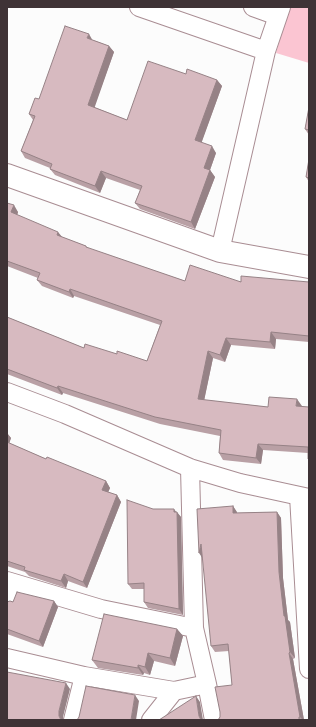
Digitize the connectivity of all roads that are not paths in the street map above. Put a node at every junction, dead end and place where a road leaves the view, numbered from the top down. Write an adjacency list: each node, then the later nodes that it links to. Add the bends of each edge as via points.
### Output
1 (139, 7): 4 (street)
2 (253, 7): 3 (street)
3 (279, 11): 4 (street)
4 (266, 51): 6 (street)
5 (7, 174): 6 (street)
6 (220, 251): 7 (street)
7 (309, 267)
8 (7, 392): 9 (street)
9 (190, 468): 10 (street, via 240,483); 12 (street)
10 (304, 497): 14 (street)
11 (8, 588): 12 (street)
12 (194, 628): 16 (street)
13 (7, 658): 15 (street)
14 (309, 669)
15 (84, 676): 17 (street); 18 (street)
16 (207, 684): 17 (street); 20 (street)
17 (174, 692): 19 (street)
18 (73, 720)
19 (151, 720)
20 (214, 720)

